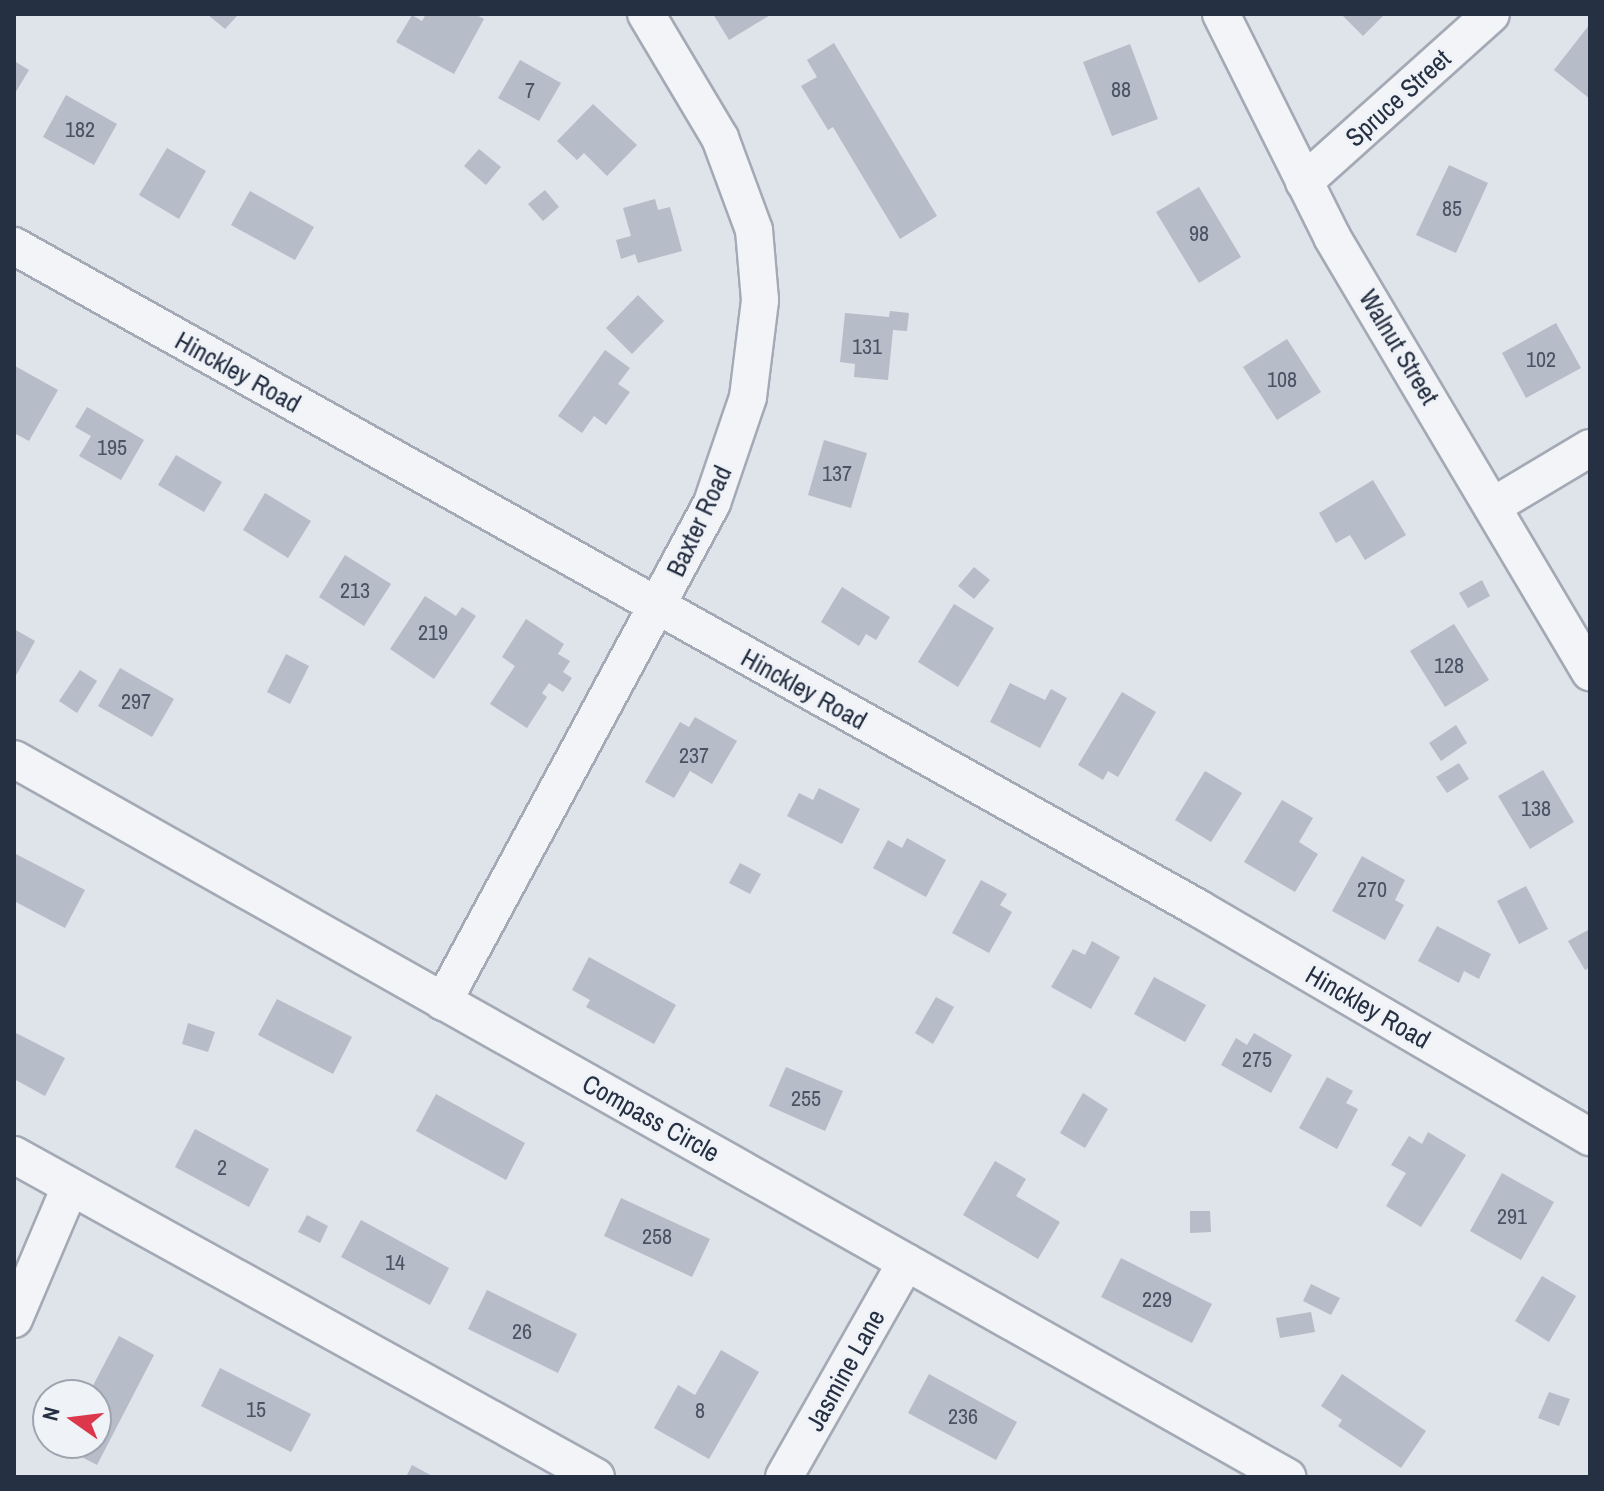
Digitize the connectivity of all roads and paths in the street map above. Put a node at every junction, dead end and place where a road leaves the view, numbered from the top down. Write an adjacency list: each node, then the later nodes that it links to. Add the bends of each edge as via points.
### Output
1 (646, 14): 8 (street, Baxter Road, via 720,138 744,193 754,230 760,300 748,397 722,477)
2 (1221, 14): 4 (street, Walnut Street)
3 (1491, 14): 4 (street, Spruce Street)
4 (1304, 182): 7 (street, Walnut Street)
5 (14, 246): 8 (street, Hinckley Road)
6 (1590, 448): 7 (street)
7 (1493, 506): 9 (street, Walnut Street)
8 (657, 608): 11 (street, Baxter Road); 12 (street, Hinckley Road, via 1198,908)
9 (1590, 672)
10 (14, 759): 11 (street, Compass Circle)
11 (443, 1002): 15 (street, Compass Circle)
12 (1590, 1137)
13 (14, 1155): 14 (street)
14 (70, 1187): 16 (street); 17 (street)
15 (906, 1262): 18 (street, Jasmine Lane); 19 (street, Compass Circle)
16 (14, 1319)
17 (596, 1477)
18 (784, 1477)
19 (1287, 1477)

